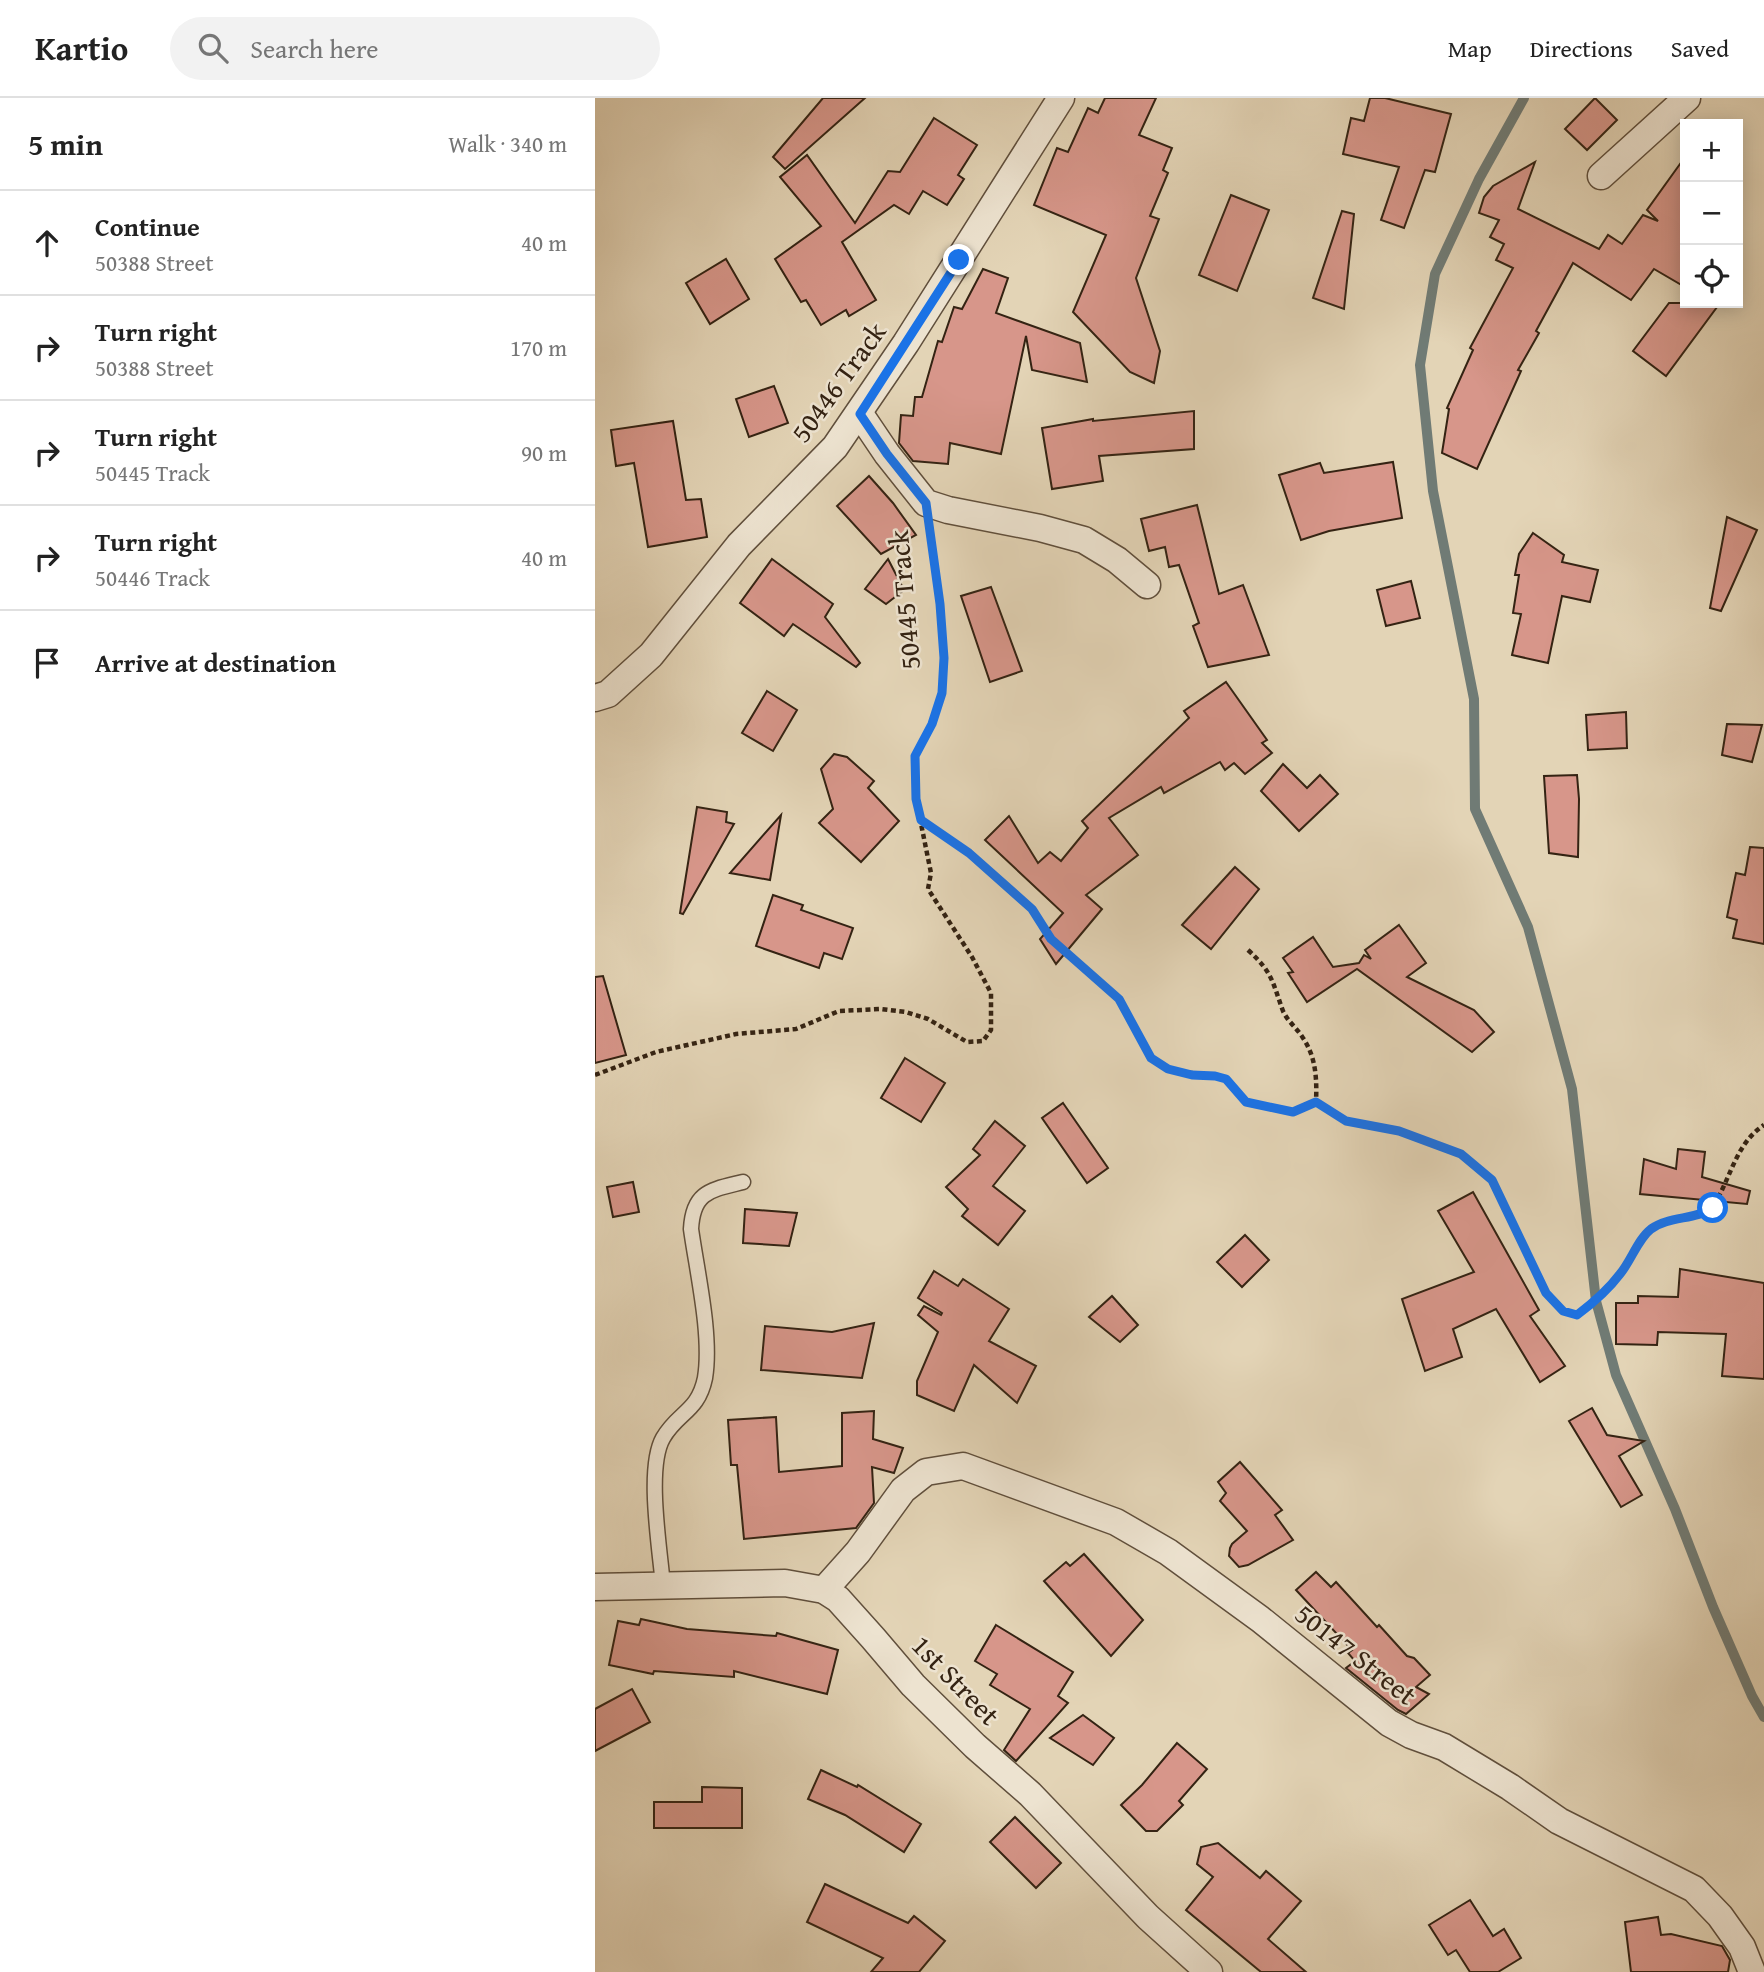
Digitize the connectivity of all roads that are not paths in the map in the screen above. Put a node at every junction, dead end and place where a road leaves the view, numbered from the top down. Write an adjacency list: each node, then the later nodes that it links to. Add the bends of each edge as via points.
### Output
1 (1061, 98): 4 (street, 50446 Track)
2 (1687, 98): 3 (street)
3 (1601, 176)
4 (860, 414): 5 (street, 50445 Track, via 926,503 1084,540); 6 (street, 50446 Track, via 835,447 739,545 651,655 608,694)
5 (1147, 585)
6 (595, 698)
7 (743, 1182): 8 (lane, via 711,1190 698,1199 692,1216 706,1338 705,1375 700,1396 659,1446 655,1494)
8 (663, 1586): 9 (street); 10 (street, via 785,1583)
9 (595, 1587)
10 (824, 1590): 11 (street, 1st Street, via 847,1609 913,1685); 12 (street, 50147 Street, via 903,1490 926,1472 963,1466 1115,1522 1260,1619 1389,1723 1444,1747 1559,1821 1694,1889 1742,1947)
11 (1209, 1972)
12 (1752, 1972)

